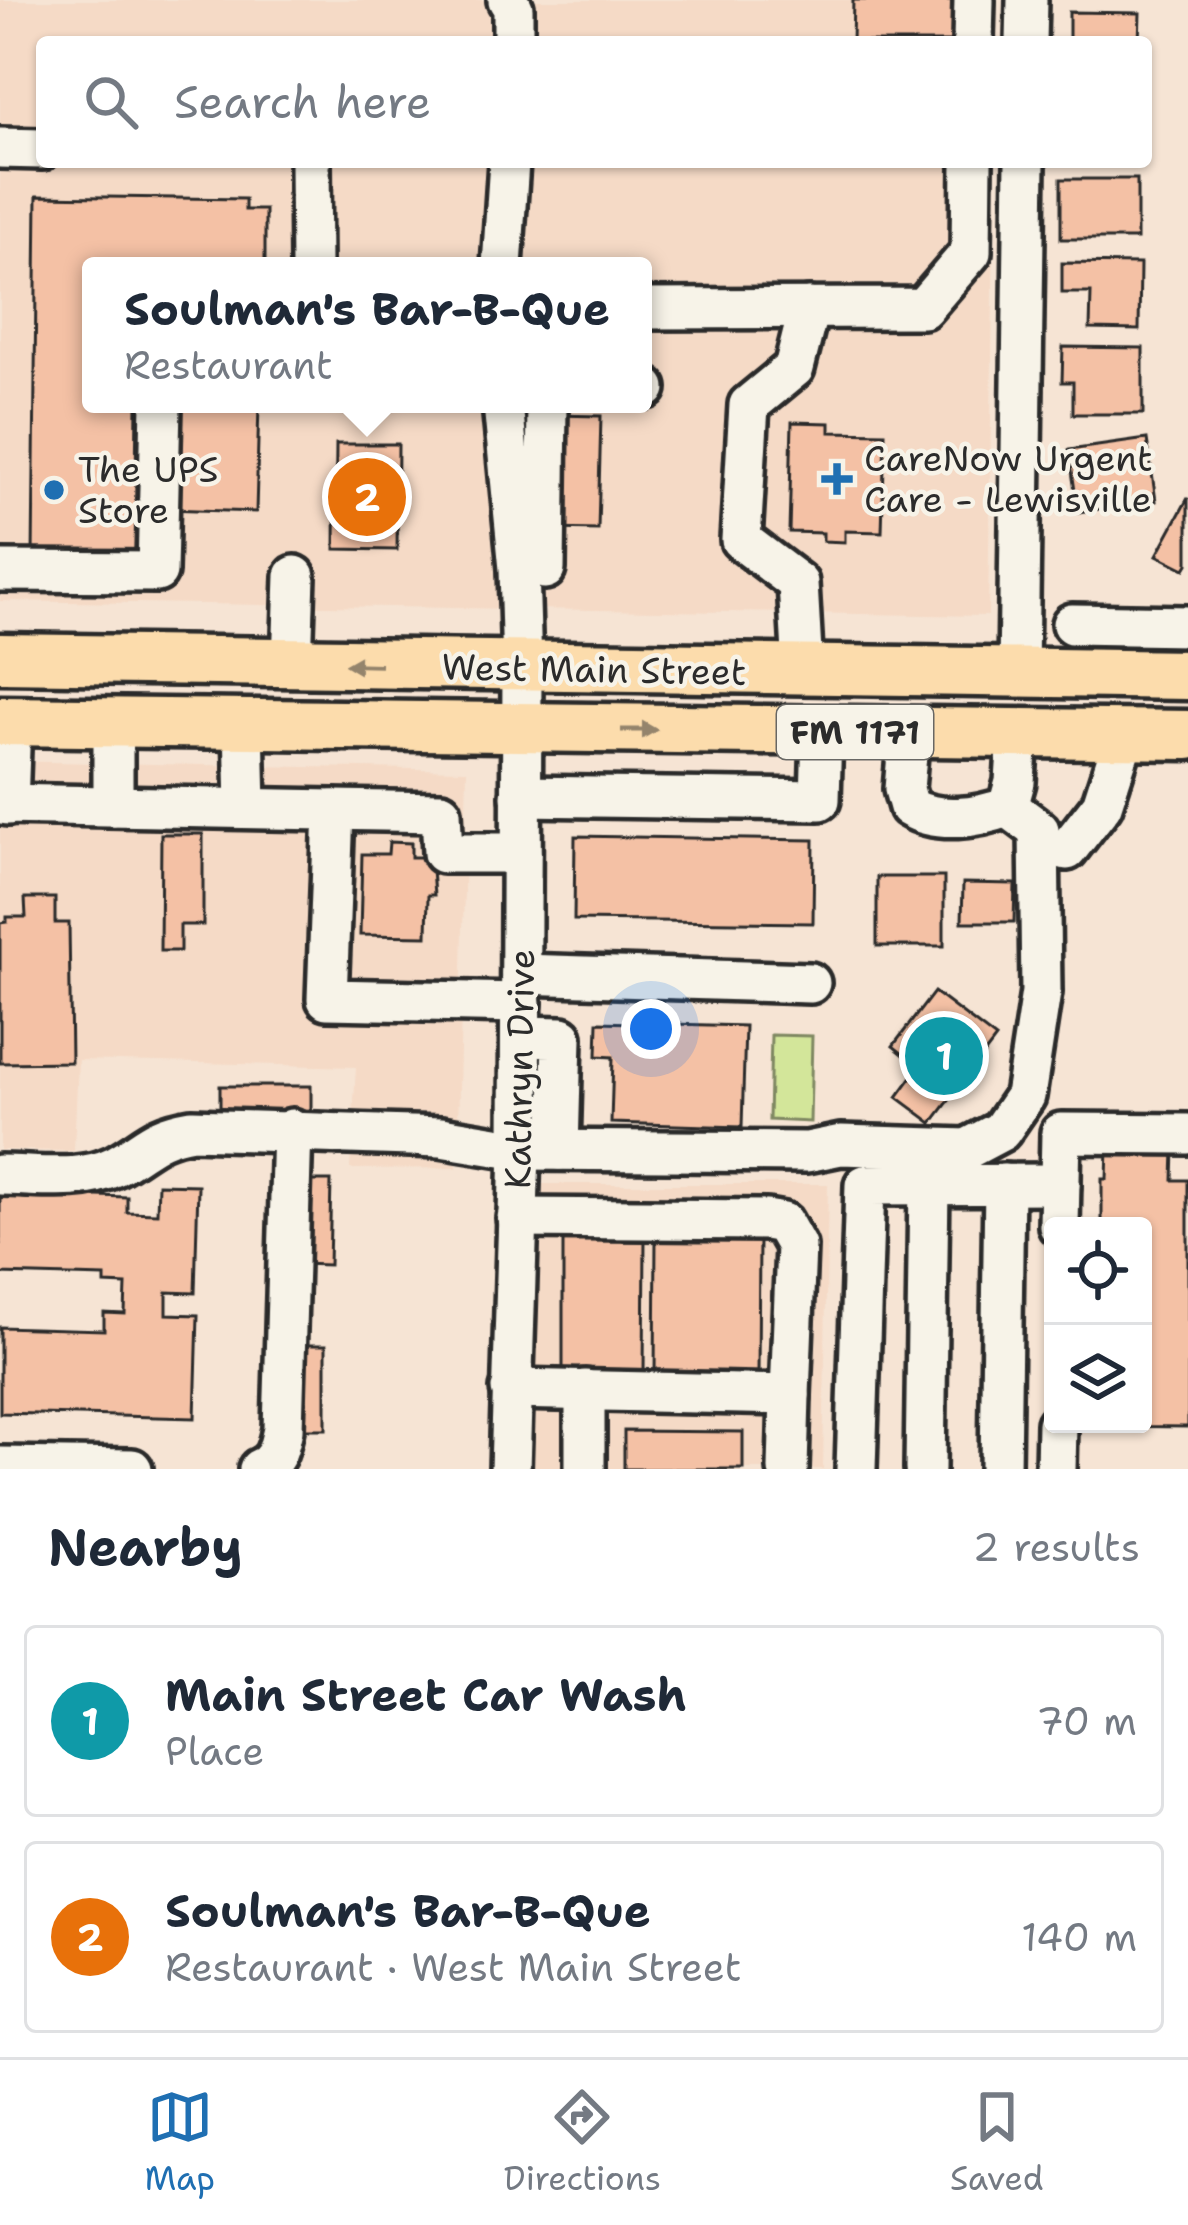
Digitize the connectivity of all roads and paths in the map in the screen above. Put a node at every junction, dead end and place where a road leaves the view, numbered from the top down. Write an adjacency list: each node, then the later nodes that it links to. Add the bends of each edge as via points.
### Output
1 (508, 0): 4 (street)
2 (974, 0): 5 (street)
3 (1027, 0): 6 (street)
4 (513, 36)
5 (973, 36)
6 (1026, 36)
7 (0, 148): 8 (street)
8 (36, 148)
9 (310, 168): 13 (street)
10 (509, 168): 14 (street)
11 (972, 168): 15 (street, via 971,252 922,308)
12 (1024, 168): 29 (street)
13 (311, 257)
14 (503, 257)
15 (809, 308): 16 (street); 28 (street, via 794,368 749,405 741,540 798,583)
16 (652, 309)
17 (161, 413): 21 (street, via 157,572)
18 (504, 413): 27 (street, Kathryn Drive)
19 (547, 413): 20 (street)
20 (545, 569)
21 (0, 571)
22 (295, 576): 26 (street)
23 (1072, 624): 24 (street)
24 (1188, 626)
25 (0, 658): 26 (main road, West Main Street / FM 1171)
26 (292, 664): 27 (main road, West Main Street / FM 1171, one-way to 26)
27 (522, 668): 28 (main road, West Main Street / FM 1171); 35 (street, Kathryn Drive)
28 (803, 671): 29 (main road, West Main Street / FM 1171)
29 (1018, 674): 30 (main road, West Main Street / FM 1171)
30 (1127, 674): 31 (main road, West Main Street / FM 1171); 39 (main road)
31 (1188, 675)
32 (6, 721): 33 (main road, West Main Street / FM 1171); 42 (street)
33 (113, 723): 34 (main road, West Main Street / FM 1171); 43 (street)
34 (244, 724): 35 (main road, West Main Street / FM 1171); 45 (street)
35 (522, 729): 36 (main road, West Main Street / FM 1171, one-way to 36); 41 (street, Kathryn Drive)
36 (822, 732): 37 (main road, West Main Street / FM 1171); 41 (street, via 820,800)
37 (910, 732): 38 (main road, West Main Street / FM 1171); 44 (street, via 909,807 922,815 981,817)
38 (1018, 733): 39 (main road, West Main Street / FM 1171); 44 (street)
39 (1125, 734): 40 (main road, West Main Street / FM 1171); 47 (street, via 1102,805)
40 (1188, 735)
41 (521, 796): 48 (street, Kathryn Drive)
42 (4, 805): 43 (street)
43 (113, 806): 45 (street)
44 (1008, 807): 53 (street, via 1039,830 1041,992 1025,1096 1001,1131 967,1149)
45 (246, 808): 46 (street)
46 (334, 810): 48 (street, via 441,812 443,853); 50 (street, via 327,999)
47 (1066, 850)
48 (521, 853): 50 (street, Kathryn Drive)
49 (810, 983): 50 (street)
50 (520, 1005): 53 (street, Kathryn Drive)
51 (292, 1129): 53 (street); 54 (street, via 160,1134 84,1176); 66 (street, via 283,1429 278,1450)
52 (1188, 1134): 56 (street, via 1060,1133)
53 (540, 1150): 59 (street, Kathryn Drive)
54 (0, 1175)
55 (1004, 1184): 56 (street); 57 (street); 72 (street)
56 (1060, 1184): 58 (street)
57 (929, 1185): 70 (street, via 865,1185); 71 (street)
58 (1059, 1217)
59 (517, 1218): 60 (street, Kathryn Drive); 62 (street, via 783,1223 796,1246)
60 (512, 1389): 61 (street); 67 (street, Kathryn Drive)
61 (585, 1390): 62 (street); 68 (street)
62 (790, 1395): 69 (street)
63 (1057, 1433): 73 (street)
64 (0, 1467): 65 (street)
65 (131, 1469)
66 (259, 1469)
67 (510, 1469)
68 (585, 1469)
69 (788, 1469)
70 (856, 1469)
71 (925, 1469)
72 (1000, 1469)
73 (1056, 1469)

